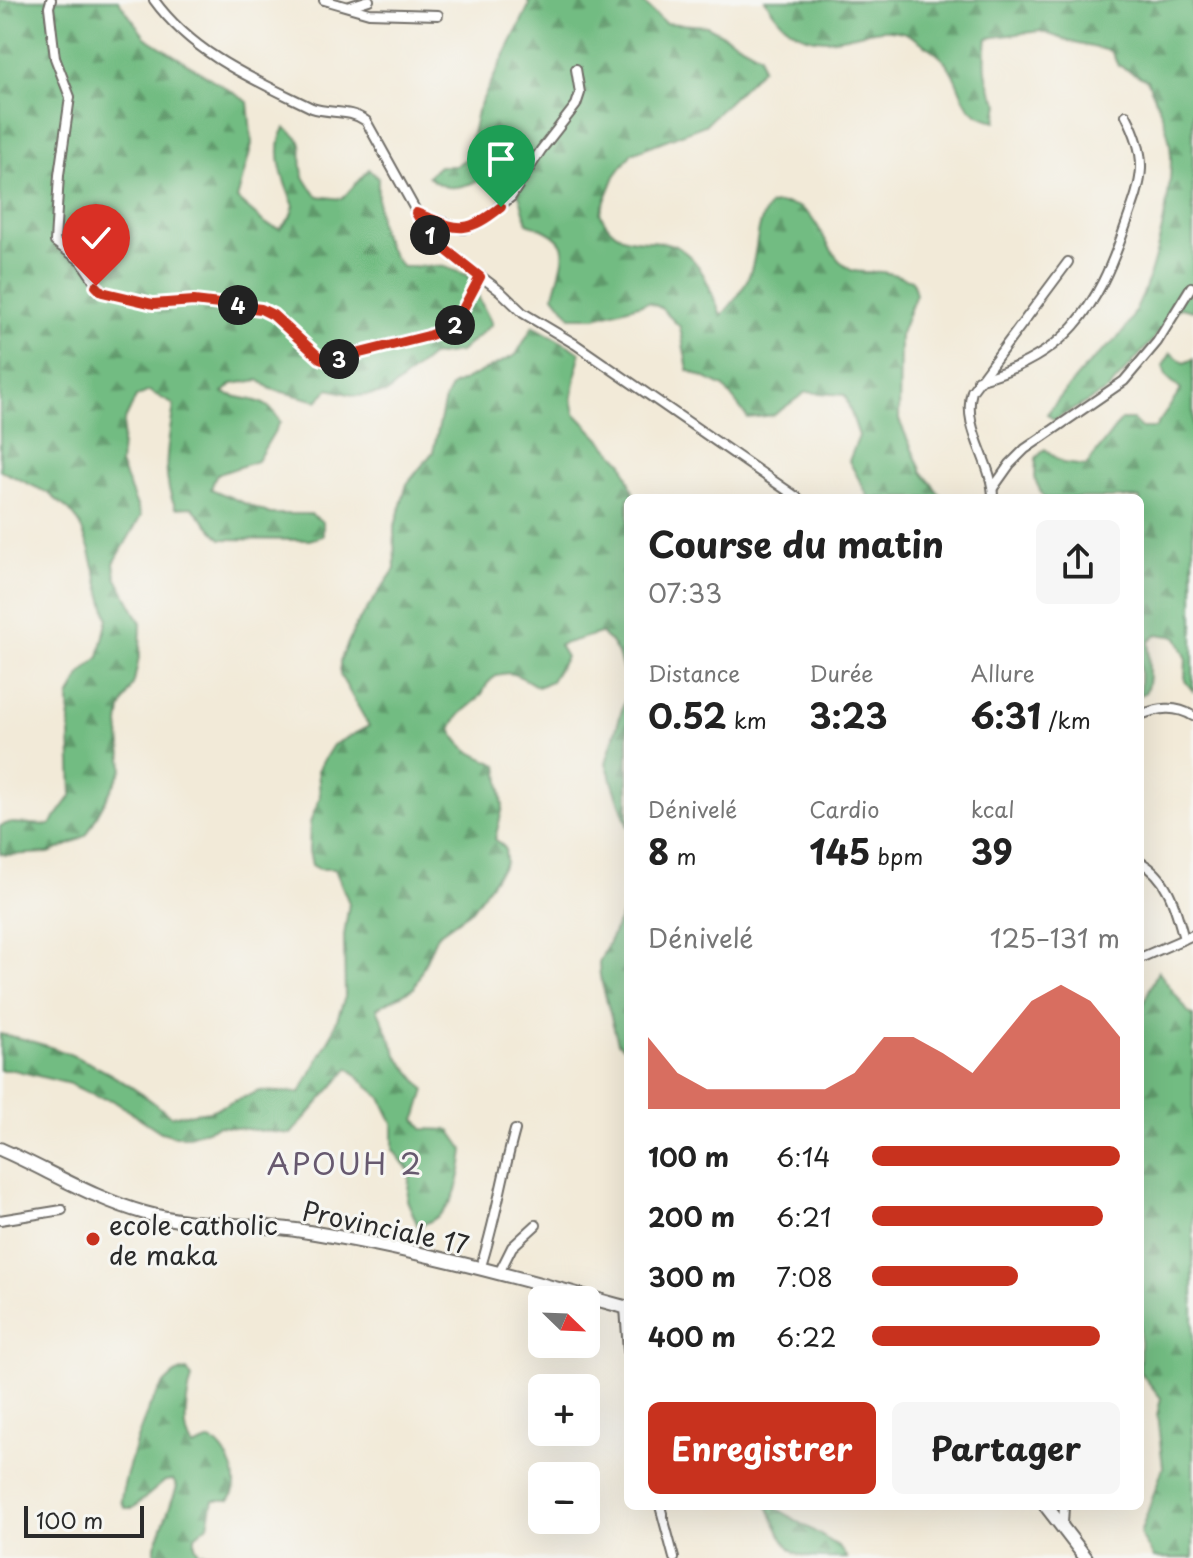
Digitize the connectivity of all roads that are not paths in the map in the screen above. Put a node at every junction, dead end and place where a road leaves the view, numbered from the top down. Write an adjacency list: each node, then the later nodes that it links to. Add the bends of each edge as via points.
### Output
1 (51, 0): 11 (street, via 55,58 70,97 55,242 81,261 102,292 153,304 194,301 261,309 328,361 449,329)
2 (154, 0): 9 (street, via 179,31 218,61 312,108 366,121)
3 (324, 0): 5 (street)
4 (369, 0): 5 (street)
5 (349, 6): 6 (street, via 369,13)
6 (438, 15)
7 (576, 69): 9 (street, via 576,105 501,207 463,229)
8 (1126, 115): 13 (street, via 1141,149 1140,179 1094,302 1036,357)
9 (416, 213): 11 (street, via 431,238)
10 (1068, 262): 13 (street)
11 (480, 277): 15 (street, via 523,313)
12 (1191, 287): 14 (street, via 1157,342 1124,381 1025,449)
13 (978, 380): 14 (street, via 969,410)
14 (993, 493)
15 (792, 494)
16 (1144, 714): 17 (street, via 1172,708)
17 (1193, 716)
18 (1144, 865): 19 (street, via 1166,887)
19 (1188, 937): 20 (street)
20 (1144, 956)
21 (515, 1130): 26 (street)
22 (0, 1149): 26 (main road, Provinciale 17, via 123,1206 165,1219 296,1230)
23 (62, 1210): 24 (street)
24 (0, 1220)
25 (536, 1225): 27 (street, via 512,1247)
26 (480, 1269): 27 (main road, Provinciale 17)
27 (499, 1273): 28 (main road, Provinciale 17)
28 (624, 1307)
29 (661, 1510): 33 (street)
30 (1050, 1510): 32 (main road)
31 (1064, 1510): 32 (street)
32 (1063, 1524): 34 (main road)
33 (674, 1558)
34 (1086, 1558)

